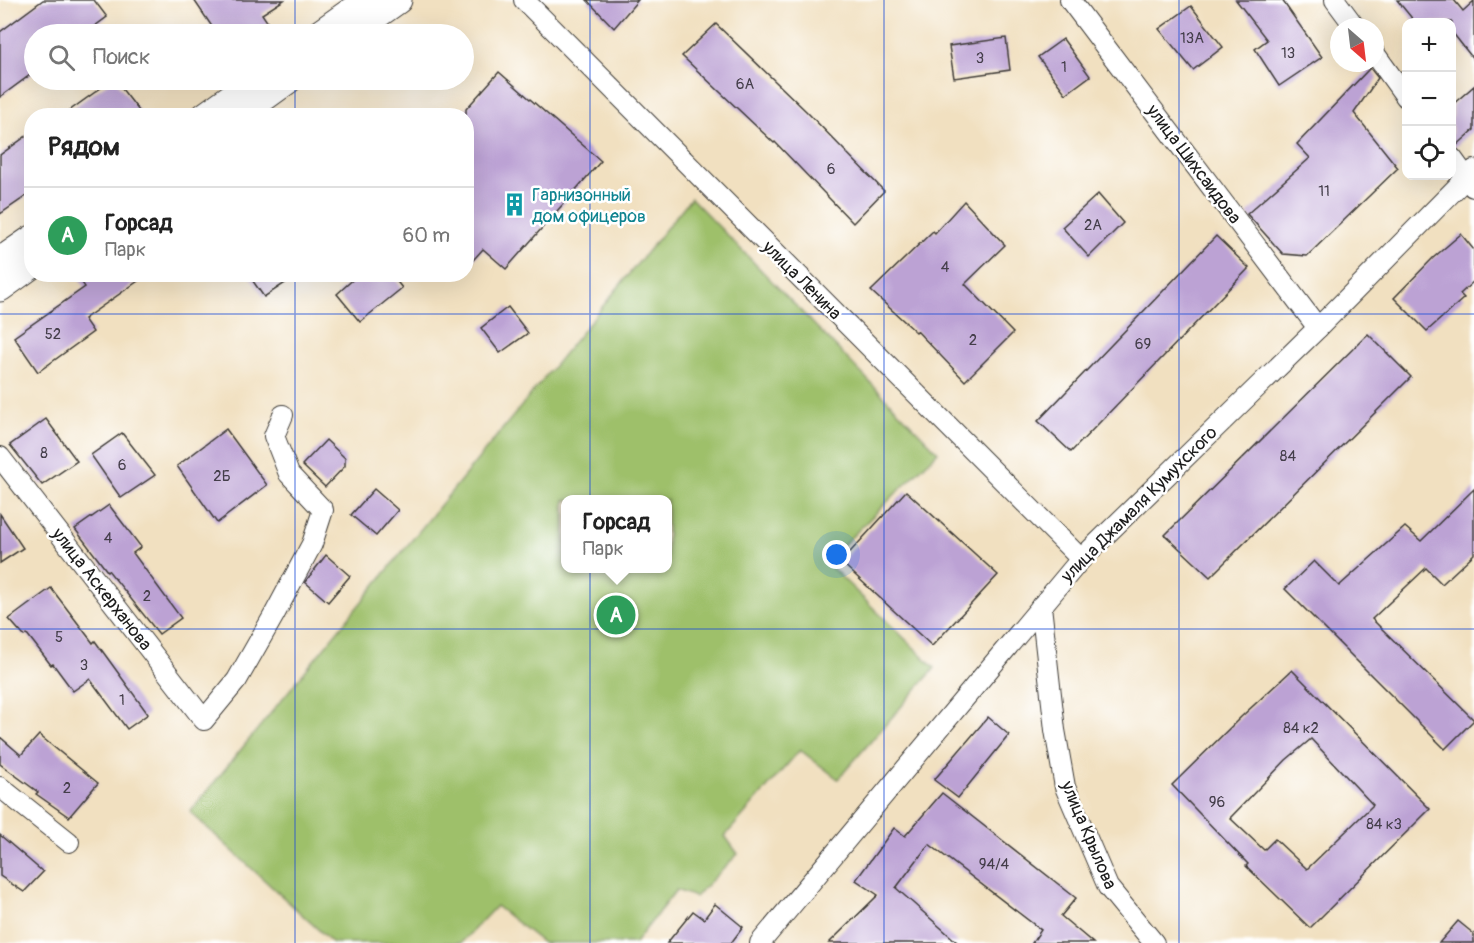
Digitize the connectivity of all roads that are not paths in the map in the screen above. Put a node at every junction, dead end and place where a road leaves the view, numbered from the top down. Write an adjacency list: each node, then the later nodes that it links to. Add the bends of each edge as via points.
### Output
1 (367, 0): 7 (main road)
2 (398, 0): 8 (main road)
3 (524, 0): 24 (street, улица Ленина)
4 (1070, 0): 21 (street, улица Шихсаидова)
5 (1335, 0): 6 (street)
6 (1348, 18)
7 (333, 24)
8 (364, 24)
9 (1384, 66): 12 (street)
10 (241, 90): 13 (main road)
11 (274, 90): 14 (main road)
12 (1402, 90)
13 (216, 108)
14 (249, 108)
15 (1456, 162): 16 (street)
16 (1471, 179): 21 (street, улица Джамаля Кумухского)
17 (24, 244): 18 (main road)
18 (0, 261)
19 (24, 271): 20 (main road)
20 (0, 288)
21 (1318, 328): 24 (street, улица Джамаля Кумухского)
22 (283, 415): 23 (street, улица Аскерханова, via 274,436 290,474 323,510 312,544 274,615 237,680 204,720)
23 (0, 457)
24 (1081, 558): 25 (street, улица Джамаля Кумухского)
25 (1041, 606): 28 (street, улица Джамаля Кумухского); 29 (street, улица Крылова, via 1065,787 1108,887)
26 (0, 787): 27 (street)
27 (69, 842)
28 (760, 943)
29 (1154, 943)

